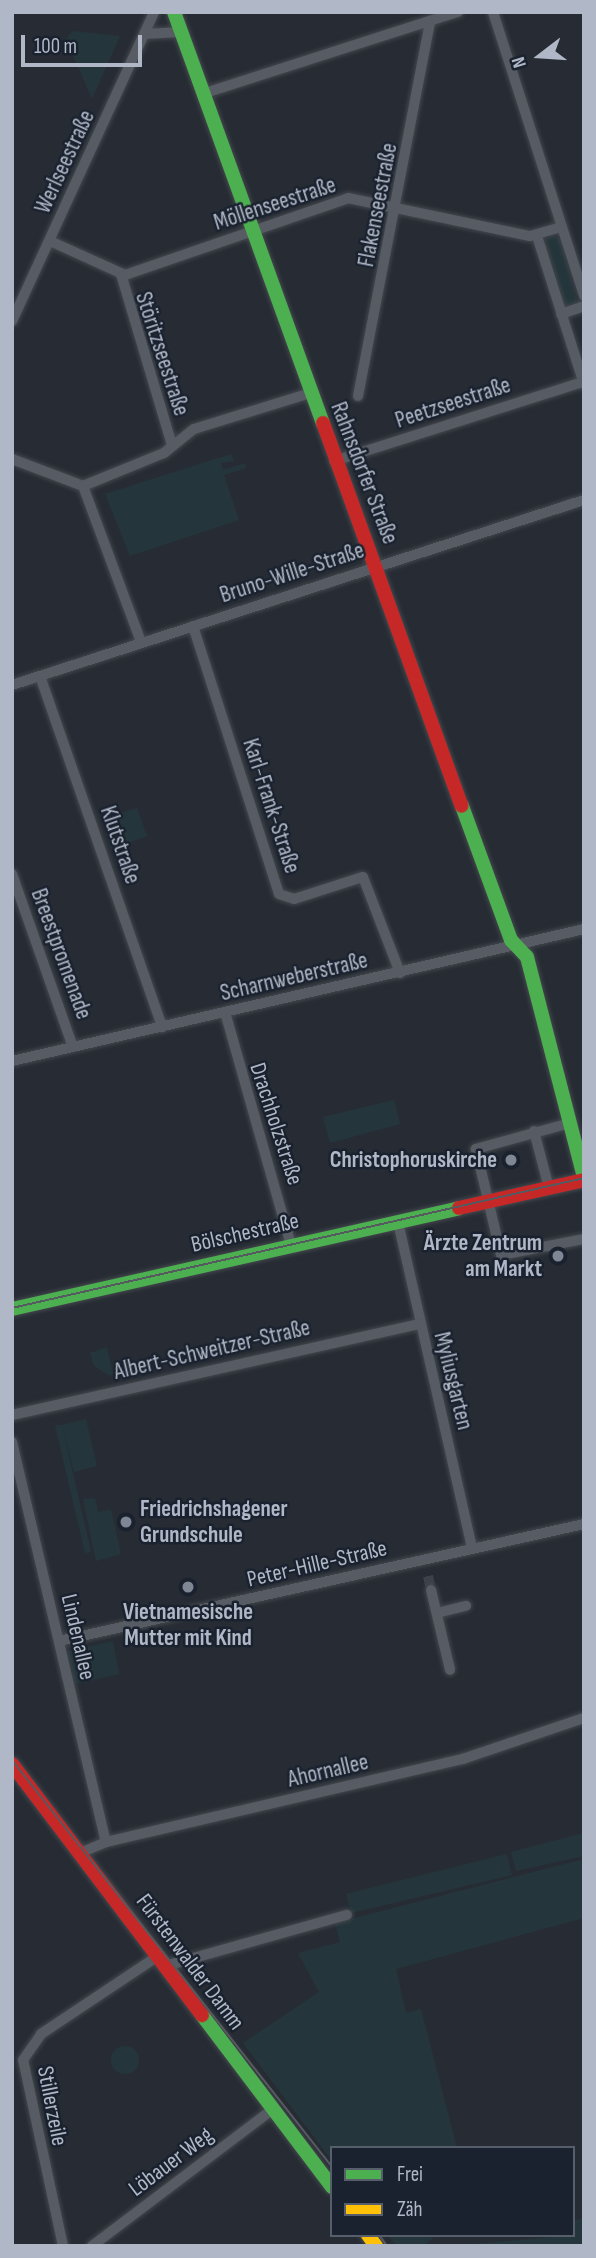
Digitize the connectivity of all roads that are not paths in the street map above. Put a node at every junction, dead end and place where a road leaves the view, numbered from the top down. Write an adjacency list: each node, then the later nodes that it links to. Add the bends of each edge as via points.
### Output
1 (154, 12): 7 (street, Werlseestraße)
2 (174, 12): 6 (street, Rahnsdorfer Straße)
3 (458, 12): 5 (street)
4 (493, 12): 10 (street)
5 (430, 21): 8 (street); 9 (street, Flakenseestraße)
6 (181, 32): 7 (street); 8 (street, Rahnsdorfer Straße)
7 (144, 34): 13 (street, Werlseestraße)
8 (202, 94): 11 (street, Rahnsdorfer Straße)
9 (396, 208): 11 (street, Möllenseestraße, via 348,198); 12 (street, Möllenseestraße); 22 (street, Flakenseestraße)
10 (562, 228): 12 (street, Möllenseestraße); 15 (street)
11 (252, 230): 14 (street, Möllenseestraße); 21 (street, Rahnsdorfer Straße)
12 (537, 236): 18 (street)
13 (50, 240): 14 (street); 16 (street, Werlseestraße)
14 (121, 274): 23 (street, Störitzseestraße)
15 (584, 296)
16 (16, 304): 19 (street, Werlseestraße)
17 (584, 306): 18 (street)
18 (561, 314): 20 (street)
19 (12, 321)
20 (583, 383): 25 (street, Peetzseestraße)
21 (310, 393): 23 (street, via 194,429); 25 (street, Rahnsdorfer Straße)
22 (358, 396)
23 (172, 445): 26 (street)
24 (12, 459): 26 (street)
25 (334, 461): 28 (street, Rahnsdorfer Straße)
26 (83, 486): 30 (street)
27 (584, 500): 28 (street, Bruno-Wille-Straße)
28 (376, 566): 29 (street, Bruno-Wille-Straße); 35 (street, Rahnsdorfer Straße, via 511,940)
29 (193, 626): 30 (street, Bruno-Wille-Straße); 36 (street, Karl-Frank-Straße, via 279,894 294,899 363,877)
30 (141, 642): 31 (street, Bruno-Wille-Straße)
31 (40, 676): 32 (street, Bruno-Wille-Straße); 38 (street, Klutstraße)
32 (12, 685)
33 (12, 874): 39 (street, Breestpromenade)
34 (584, 929): 35 (street, Scharnweberstraße)
35 (519, 946): 36 (street, Scharnweberstraße); 41 (street, Rahnsdorfer Straße, via 527,957)
36 (400, 973): 37 (street, Scharnweberstraße)
37 (225, 1012): 38 (street, Scharnweberstraße); 48 (street, Drachholzstraße)
38 (162, 1027): 39 (street, Scharnweberstraße)
39 (74, 1047): 40 (street, Scharnweberstraße)
40 (12, 1061)
41 (570, 1123): 42 (street); 43 (street, Rahnsdorfer Straße)
42 (534, 1131): 44 (street); 45 (street, via 481,1143 476,1149)
43 (584, 1179): 44 (street, Bölschestraße)
44 (549, 1188): 45 (street, Bölschestraße)
45 (488, 1202): 46 (street, Bölschestraße); 47 (street, via 504,1257)
46 (398, 1222): 48 (street, Bölschestraße); 50 (street, Myliusgarten)
47 (584, 1239)
48 (291, 1247): 49 (street, Bölschestraße)
49 (12, 1309)
50 (420, 1324): 51 (street, Albert-Schweitzer-Straße); 54 (street, Myliusgarten)
51 (12, 1415)
52 (12, 1442): 58 (street, Lindenallee)
53 (584, 1524): 54 (street, Peter-Hille-Straße)
54 (472, 1549): 58 (street, Peter-Hille-Straße)
55 (431, 1590): 57 (street)
56 (466, 1606): 57 (street)
57 (437, 1613): 59 (street)
58 (59, 1642): 62 (street, Lindenallee)
59 (450, 1670)
60 (584, 1718): 62 (street, Ahornallee, via 463,1759)
61 (12, 1764): 63 (street, Fürstenwalder Damm)
62 (106, 1842): 63 (street, Ahornallee)
63 (80, 1853): 65 (street, Fürstenwalder Damm)
64 (347, 1915): 65 (street, Stillerzeile)
65 (161, 1961): 66 (street, Fürstenwalder Damm); 68 (street, Stillerzeile, via 41,2034 23,2060)
66 (273, 2109): 67 (street, Fürstenwalder Damm); 69 (street, Löbauer Weg)
67 (330, 2184)
68 (63, 2246)
69 (92, 2246)

